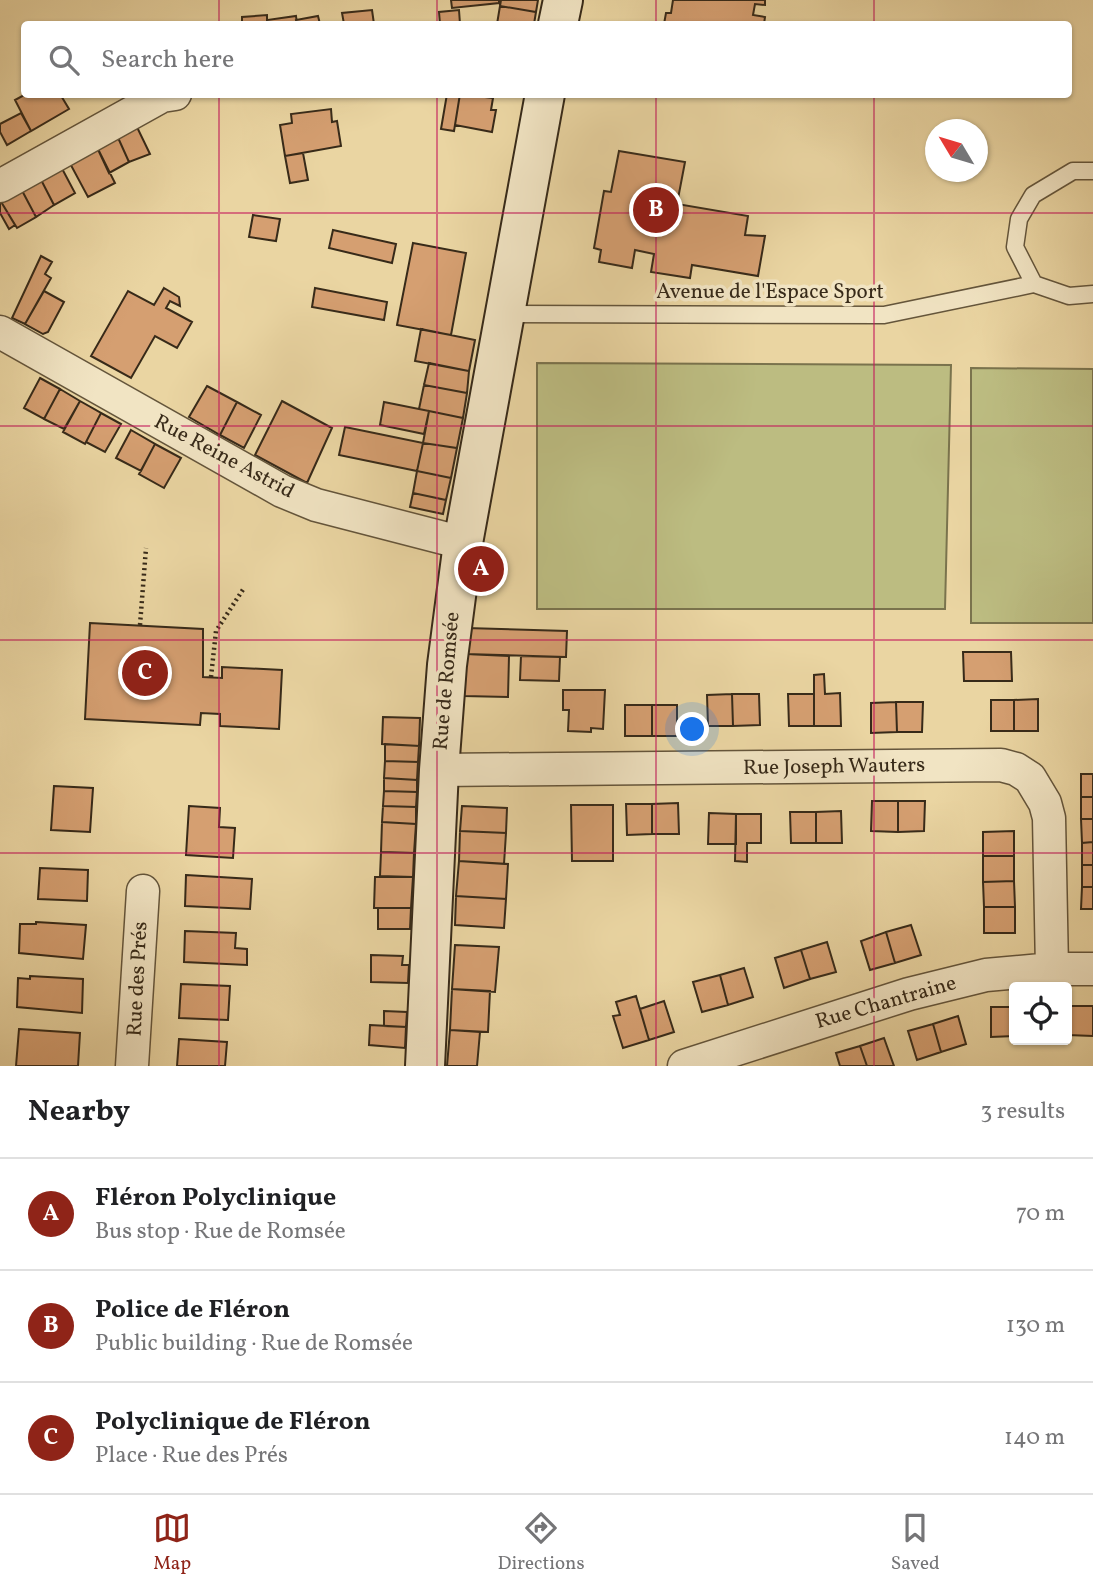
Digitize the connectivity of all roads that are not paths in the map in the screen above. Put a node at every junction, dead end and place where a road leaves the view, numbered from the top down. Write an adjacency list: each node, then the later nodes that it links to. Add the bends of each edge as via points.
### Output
1 (563, 0): 2 (main road)
2 (559, 21)
3 (158, 98): 6 (street)
4 (544, 98): 9 (main road, Rue de Romsée)
5 (1093, 171): 7 (lane, via 1073,171 1033,195 1019,219 1016,247)
6 (0, 186)
7 (1034, 284): 8 (lane, via 1069,296); 9 (lane, Avenue de l'Espace Sport, via 884,315)
8 (1093, 294)
9 (505, 314): 11 (main road, Rue de Romsée)
10 (0, 332): 11 (street, Rue Reine Astrid, via 282,491 316,505)
11 (463, 543): 12 (main road, Rue de Romsée)
12 (439, 770): 14 (street, Rue Joseph Wauters, via 1001,765 1016,769 1040,791 1049,818); 17 (main road, Rue de Romsée)
13 (143, 891): 16 (street, Rue des Prés)
14 (1052, 969): 15 (street, Rue Chantraine); 18 (street, Rue Chantraine, via 986,975 909,994)
15 (1093, 969)
16 (132, 1066)
17 (425, 1066)
18 (684, 1066)

